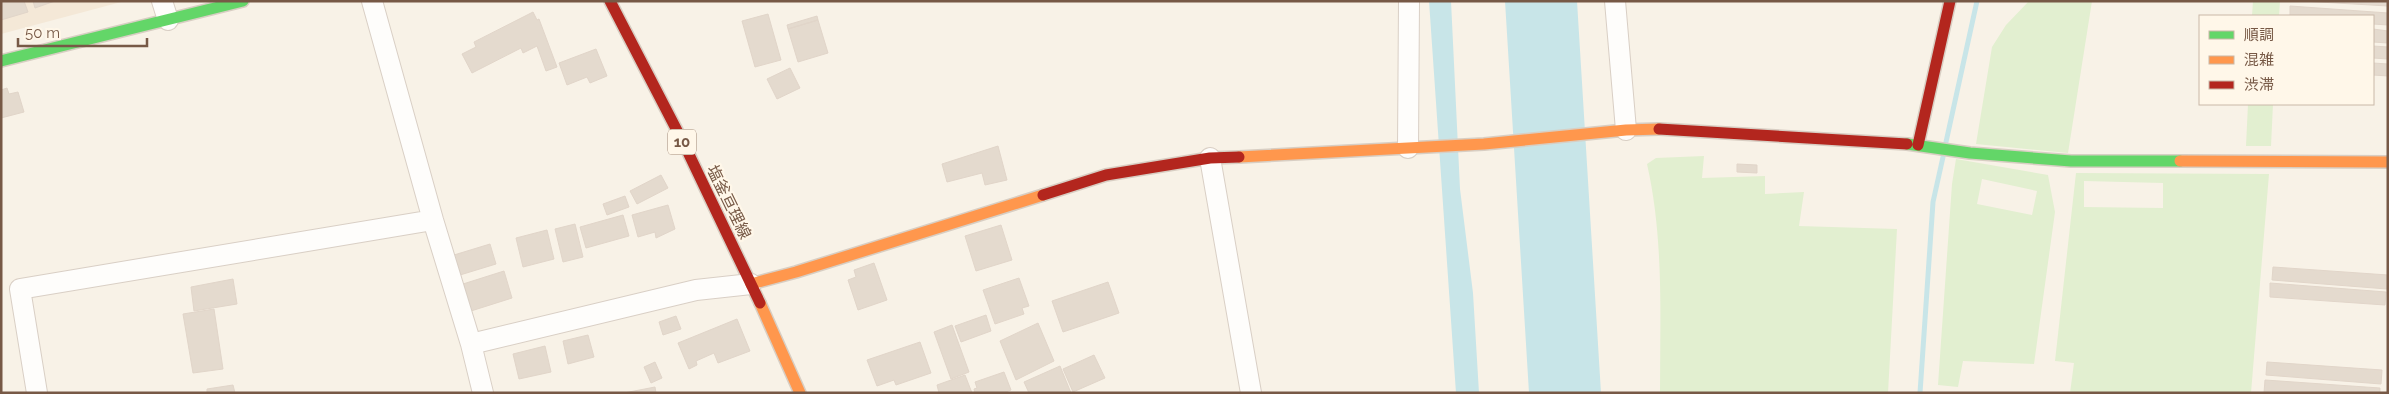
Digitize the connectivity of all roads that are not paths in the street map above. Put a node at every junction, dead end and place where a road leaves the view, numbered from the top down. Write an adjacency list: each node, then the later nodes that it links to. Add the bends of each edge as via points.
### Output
1 (244, 1): 7 (street)
2 (372, 1): 14 (street)
3 (610, 1): 15 (street, 塩釜亘理線 / 10)
4 (1409, 1): 11 (street)
5 (1615, 1): 9 (street)
6 (1950, 1): 10 (street)
7 (165, 11): 8 (street)
8 (1, 61)
9 (1626, 130): 10 (street, via 1671,129); 11 (street)
10 (1923, 146): 13 (street, via 2071,161)
11 (1412, 148): 12 (street)
12 (1210, 158): 15 (street, via 1106,175); 20 (street)
13 (2388, 162)
14 (433, 220): 16 (street); 17 (street, via 20,289)
15 (751, 284): 16 (street, via 696,290); 19 (street, 塩釜亘理線 / 10)
16 (471, 344): 18 (street)
17 (37, 393)
18 (483, 393)
19 (800, 393)
20 (1251, 393)

